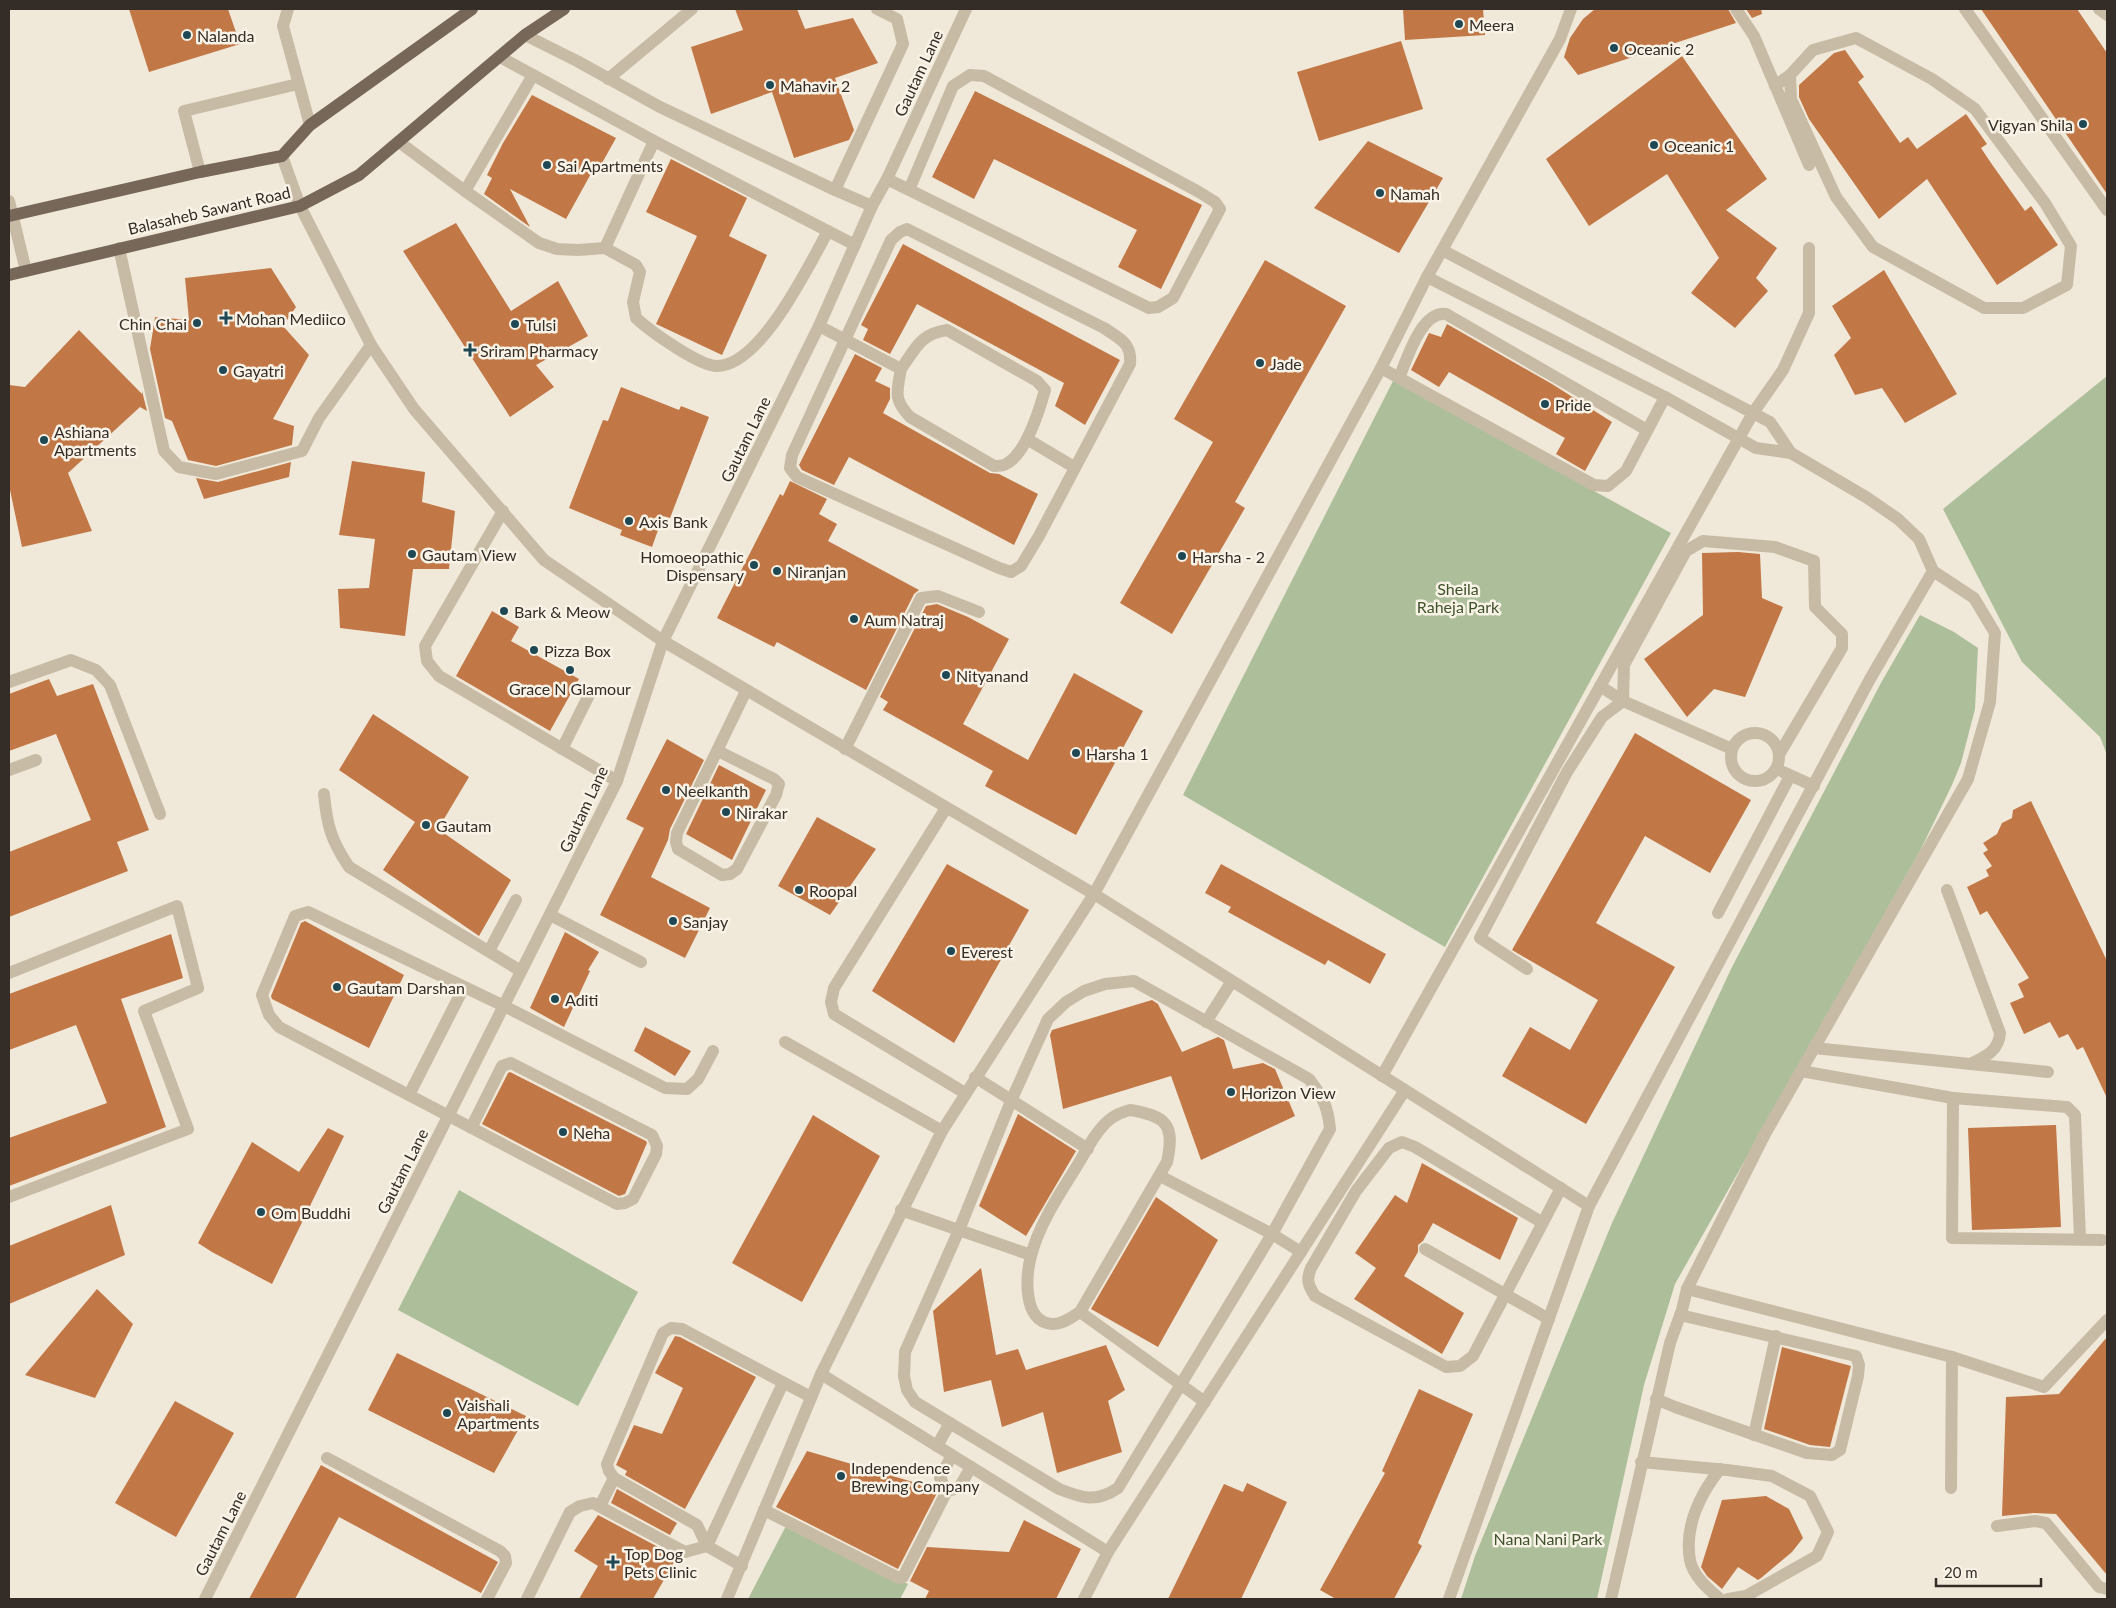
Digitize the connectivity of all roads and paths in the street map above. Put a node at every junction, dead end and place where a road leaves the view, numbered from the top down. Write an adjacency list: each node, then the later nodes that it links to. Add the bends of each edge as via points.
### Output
1 (288, 9): 17 (street, via 283,26)
2 (472, 9): 19 (main road)
3 (564, 9): 12 (main road, Balasaheb Sawant Road)
4 (692, 9): 16 (street)
5 (878, 9): 26 (street, via 897,19 903,44)
6 (1571, 9): 39 (street, via 1560,39)
7 (1736, 9): 18 (street, via 1754,36)
8 (1966, 9): 32 (street)
9 (2099, 9): 11 (street)
10 (963, 14): 25 (street, Gautam Lane)
11 (2107, 15)
12 (525, 35): 13 (main road, Balasaheb Sawant Road); 16 (street)
13 (500, 57): 14 (street); 21 (main road, Balasaheb Sawant Road)
14 (533, 75): 20 (street); 28 (street)
15 (1790, 75): 15 (street, via 1813,50 1856,38 1932,79 1975,109 2045,203 2071,246 2067,285 2024,308 1984,308 1874,247 1836,198 1791,99); 18 (street)
16 (608, 79): 26 (street)
17 (298, 84): 19 (street); 24 (street, via 184,111)
18 (1775, 86): 23 (street)
19 (310, 125): 22 (main road)
20 (654, 141): 34 (street); 37 (street)
21 (399, 142): 28 (street); 30 (main road, Balasaheb Sawant Road, via 359,175)
22 (282, 156): 24 (main road); 30 (street)
23 (1809, 165)
24 (200, 172): 33 (main road)
25 (886, 179): 27 (street); 31 (street, Gautam Lane)
26 (835, 190): 31 (street)
27 (909, 190): 27 (street, via 1149,308 1173,298 1220,209 1199,192 984,76 970,75 954,86)
28 (465, 192): 37 (street, via 540,243 557,249)
29 (9, 201): 33 (street)
30 (300, 206): 36 (main road, Balasaheb Sawant Road); 45 (street)
31 (872, 206): 35 (street, Gautam Lane)
32 (2107, 210)
33 (11, 215): 40 (street)
34 (828, 231): 35 (street); 37 (street, via 776,321 748,351 732,362 717,366 698,361 636,318 633,302 640,272 636,265)
35 (855, 245): 43 (street, Gautam Lane)
36 (119, 248): 40 (main road, Balasaheb Sawant Road); 45 (street, via 164,451 179,467 216,474 302,451 319,418)
37 (605, 248)
38 (1809, 248): 50 (street, via 1809,313 1783,370)
39 (1442, 250): 42 (street); 50 (street)
40 (26, 271): 41 (main road, Balasaheb Sawant Road)
41 (9, 275)
42 (1427, 278): 46 (street); 49 (street)
43 (819, 326): 44 (street); 59 (street, Gautam Lane)
44 (846, 340): 47 (street); 55 (street, via 792,455 790,468 797,477 1011,572 1021,566); 55 (street, via 891,240 907,229 1104,328 1126,344 1130,364)
45 (371, 345): 56 (street, via 414,409)
46 (1381, 368): 48 (street); 82 (street)
47 (901, 369): 53 (street, via 896,395 900,406 910,417 994,466 1005,465); 53 (street, via 923,338 947,330 1037,381 1044,390)
48 (1398, 378): 51 (street, via 1594,485 1608,486 1626,471); 51 (street, via 1424,324 1446,314)
49 (1665, 397): 51 (street); 52 (street)
50 (1753, 414): 52 (street); 54 (street, via 1770,422)
51 (1647, 430)
52 (1740, 438): 54 (street, via 1756,448); 61 (street)
53 (1027, 439): 55 (street)
54 (1792, 453): 57 (street, via 1898,519 1919,540)
55 (1074, 467)
56 (502, 511): 59 (street, via 544,560); 65 (street, via 425,646 427,660 439,676)
57 (1933, 571): 77 (street, via 1870,679); 98 (street, via 1974,598 1995,633 1990,702 1968,780)
58 (979, 612): 66 (street, via 938,596 921,598)
59 (663, 641): 62 (street); 76 (street, Gautam Lane)
60 (9, 682): 80 (street, via 71,660 96,670 110,685)
61 (1600, 686): 64 (street); 71 (street)
62 (746, 691): 66 (street); 68 (street)
63 (589, 695): 65 (street)
64 (1623, 701): 67 (street); 69 (street, via 1624,665 1686,551 1703,541 1775,547 1814,561 1815,607 1842,634 1842,648); 74 (street, via 1602,717)
65 (562, 749): 76 (street)
66 (845, 749): 79 (street)
67 (1732, 749): 69 (street, via 1742,737 1757,733 1772,739); 72 (street, via 1736,772 1749,781 1765,780)
68 (718, 750): 68 (street, via 677,833 676,842 678,849 722,875 737,869 779,784)
69 (1780, 753): 72 (street)
70 (36, 760): 73 (street)
71 (1555, 765): 74 (street); 86 (street)
72 (1776, 769): 75 (street)
73 (9, 770)
74 (1567, 772): 87 (street)
75 (1790, 776): 77 (street); 84 (street)
76 (616, 781): 85 (street, Gautam Lane)
77 (1814, 786): 117 (street)
78 (324, 794): 88 (street, via 327,824 336,848 349,867)
79 (946, 808): 82 (street); 106 (street, via 834,988 831,1002 834,1014)
80 (160, 814)
81 (1947, 890): 100 (street, via 2000,1033 2000,1042 1994,1050)
82 (1094, 894): 93 (street); 104 (street)
83 (516, 900): 88 (street)
84 (1718, 913)
85 (550, 915): 89 (street); 91 (street, Gautam Lane)
86 (1465, 928): 87 (street); 103 (street)
87 (1480, 938): 90 (street)
88 (489, 951): 91 (street)
89 (641, 962)
90 (1527, 969)
91 (522, 971): 95 (street, Gautam Lane)
92 (9, 973): 116 (street, via 178,906 198,988 144,1011 188,1129)
93 (1232, 981): 96 (street); 103 (street)
94 (464, 987): 95 (street); 107 (street); 107 (street, via 308,912 295,916 262,995 269,1015 279,1028)
95 (504, 1006): 99 (street, via 665,1088 687,1089 698,1079); 110 (street, Gautam Lane)
96 (1206, 1022): 109 (street, via 1134,981 1105,984 1084,991 1048,1019); 121 (street, via 1309,1079 1328,1111 1330,1129)
97 (785, 1042): 112 (street)
98 (1814, 1048): 100 (street); 101 (street)
99 (713, 1050)
100 (1970, 1064): 102 (street)
101 (1801, 1071): 108 (street); 127 (street, via 1765,1134)
102 (2048, 1072)
103 (1382, 1076): 105 (street)
104 (975, 1078): 106 (street); 109 (street)
105 (1406, 1090): 115 (street); 125 (street)
106 (965, 1093): 112 (street)
107 (408, 1095): 110 (street)
108 (1953, 1098): 122 (street, via 2067,1107 2075,1116); 122 (street, via 1952,1238)
109 (1011, 1101): 113 (street); 120 (street)
110 (448, 1116): 111 (street); 159 (street, Gautam Lane)
111 (471, 1128): 111 (street, via 616,1204 634,1199 657,1146 652,1135 511,1063 502,1066)
112 (942, 1131): 118 (street)
113 (1088, 1149): 114 (street, via 1109,1120 1120,1113 1130,1110 1156,1116 1169,1128 1171,1144); 126 (street, via 1051,1208)
114 (1160, 1176): 121 (street); 129 (street)
115 (1561, 1188): 117 (street); 119 (street)
116 (9, 1197)
117 (1589, 1206): 131 (street)
118 (901, 1210): 120 (street); 135 (street)
119 (1544, 1223): 128 (street); 128 (street, via 1402,1142 1389,1148 1356,1191 1307,1277 1315,1296 1446,1367 1460,1366 1473,1356)
120 (959, 1230): 126 (street); 141 (street, via 905,1352 904,1376 910,1396)
121 (1272, 1234): 125 (street); 137 (street)
122 (2080, 1239): 123 (street)
123 (2102, 1240)
124 (1425, 1249): 128 (street)
125 (1301, 1252): 140 (street)
126 (1031, 1255): 129 (street, via 1027,1273 1028,1302 1039,1319 1052,1324 1066,1321)
127 (1687, 1289): 130 (street); 134 (street)
128 (1506, 1294): 131 (street)
129 (1080, 1312): 137 (street)
130 (1680, 1315): 133 (street); 139 (street)
131 (1549, 1319): 164 (street)
132 (2107, 1320): 134 (street, via 2044,1387)
133 (1776, 1336): 142 (street); 142 (street, via 1856,1356 1858,1376 1840,1450 1832,1454 1807,1453)
134 (1952, 1357): 150 (street)
135 (821, 1374): 138 (street); 143 (street)
136 (783, 1382): 138 (street); 149 (street, via 682,1329 671,1328 663,1333 607,1464); 155 (street)
137 (1182, 1386): 140 (street); 141 (street, via 1118,1488 1096,1499 1078,1497 1058,1489)
138 (811, 1397): 153 (street)
139 (1656, 1399): 142 (street); 146 (street)
140 (1205, 1402): 156 (street)
141 (950, 1423): 143 (street)
142 (1754, 1435)
143 (937, 1446): 144 (street)
144 (952, 1455): 147 (street); 151 (street, via 940,1478)
145 (327, 1458): 160 (street, via 500,1551 506,1563)
146 (1641, 1462): 148 (street); 165 (street)
147 (971, 1467): 151 (street, via 959,1488); 156 (street)
148 (1720, 1470): 166 (street, via 1699,1502 1689,1533 1690,1561 1704,1585); 167 (street, via 1772,1476 1810,1496 1828,1532 1817,1556 1746,1596)
149 (614, 1478): 152 (street); 155 (street, via 697,1525)
150 (1950, 1488)
151 (947, 1491): 153 (street, via 906,1574 899,1578)
152 (600, 1506): 155 (street, via 685,1552); 161 (street, via 593,1503 570,1512)
153 (764, 1510): 157 (street)
154 (1997, 1526): 158 (street, via 2035,1521 2046,1523 2100,1587)
155 (707, 1546): 157 (street)
156 (1108, 1552): 163 (street)
157 (742, 1566): 162 (street)
158 (2107, 1589)
159 (206, 1599)
160 (487, 1599)
161 (528, 1599)
162 (727, 1599)
163 (1084, 1599)
164 (1448, 1599)
165 (1611, 1599)
166 (1720, 1599)
167 (1728, 1599)

